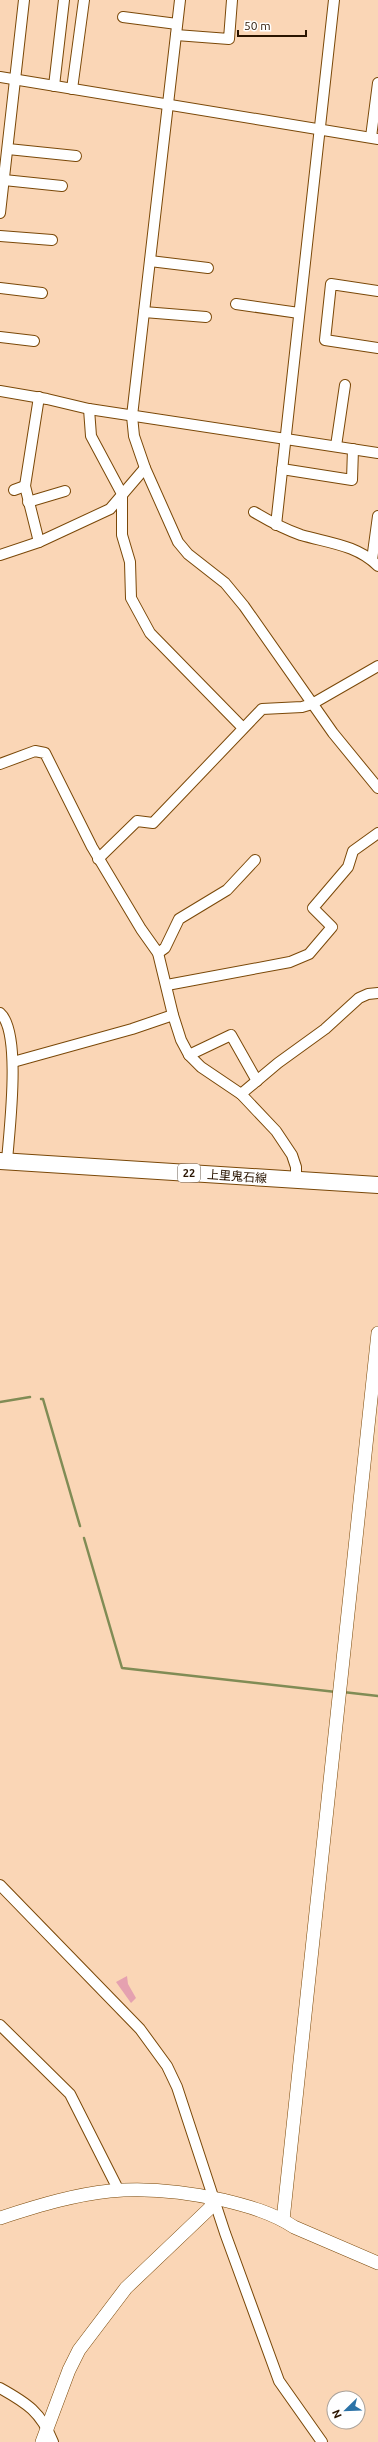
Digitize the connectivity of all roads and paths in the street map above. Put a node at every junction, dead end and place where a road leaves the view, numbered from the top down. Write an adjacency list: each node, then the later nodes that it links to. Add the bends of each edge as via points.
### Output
1 (24, 0): 10 (street)
2 (64, 0): 12 (street)
3 (84, 0): 13 (street)
4 (180, 0): 8 (street)
5 (232, 0): 8 (street, via 229,39)
6 (334, 0): 15 (street)
7 (123, 17): 8 (street)
8 (176, 30): 14 (street)
9 (0, 77): 10 (street)
10 (16, 80): 12 (street); 17 (street)
11 (378, 83): 16 (street)
12 (54, 86): 13 (street)
13 (72, 89): 14 (street)
14 (168, 104): 15 (street); 24 (street)
15 (319, 129): 16 (street); 31 (street)
16 (374, 138)
17 (8, 149): 18 (street); 19 (street)
18 (76, 156)
19 (4, 180): 20 (street); 21 (street)
20 (62, 186)
21 (0, 213)
22 (0, 236): 23 (street)
23 (52, 240)
24 (150, 261): 25 (street); 30 (street)
25 (208, 268)
26 (0, 288): 28 (street)
27 (378, 291): 35 (street, via 331,284 325,340)
28 (42, 293)
29 (236, 304): 31 (street)
30 (144, 312): 32 (street); 40 (street)
31 (299, 312): 41 (street)
32 (206, 317)
33 (0, 337): 34 (street)
34 (34, 341)
35 (378, 348)
36 (346, 385): 42 (street)
37 (0, 391): 38 (street)
38 (39, 397): 39 (street); 47 (street)
39 (89, 409): 40 (street); 50 (street, via 91,436)
40 (132, 416): 41 (street); 45 (street, via 134,436)
41 (284, 440): 42 (street); 46 (street)
42 (336, 446): 43 (street)
43 (353, 449): 44 (street); 46 (street, via 352,480)
44 (378, 452)
45 (144, 468): 50 (street); 59 (street, via 178,542 188,554 225,583)
46 (282, 468): 54 (street)
47 (25, 486): 48 (street); 51 (street)
48 (14, 490)
49 (65, 491): 51 (street)
50 (122, 494): 55 (street, via 110,509); 60 (street, via 122,536 130,562 130,598 150,634)
51 (28, 502): 55 (street)
52 (254, 512): 54 (street)
53 (378, 516): 57 (street)
54 (276, 525): 57 (street, via 301,535 354,549)
55 (39, 542): 56 (street)
56 (0, 555)
57 (375, 563)
58 (378, 666): 59 (street)
59 (312, 704): 60 (street, via 262,709); 62 (street)
60 (243, 728): 64 (street, via 153,823 137,821)
61 (0, 764): 64 (street, via 35,751 45,753)
62 (378, 788)
63 (378, 833): 67 (street, via 353,851 348,867 313,908 332,927 309,954 290,962)
64 (98, 858): 66 (street)
65 (255, 860): 66 (street, via 227,890 179,920 165,948)
66 (158, 953): 67 (street)
67 (167, 985): 70 (street)
68 (378, 993): 73 (street, via 359,998 326,1030)
69 (0, 1013): 72 (street, via 7,1024)
70 (173, 1015): 71 (street, via 180,1040); 72 (street)
71 (189, 1055): 73 (street, via 231,1035); 74 (street)
72 (13, 1062): 75 (street)
73 (257, 1081): 74 (street)
74 (241, 1094): 76 (street, via 286,1143 296,1167)
75 (3, 1161): 76 (main road, 上里鬼石線 / 22)
76 (296, 1180): 77 (main road, 上里鬼石線 / 22)
77 (378, 1185)
78 (378, 1332): 84 (street)
79 (0, 1885): 82 (street, via 125,2012 167,2066 177,2087)
80 (0, 2025): 81 (street, via 70,2094)
81 (118, 2189): 82 (street, via 167,2190); 83 (street, via 79,2194)
82 (213, 2198): 84 (street, via 259,2210); 87 (street, via 210,2208 126,2288 79,2350); 90 (street, via 279,2381)
83 (0, 2218)
84 (283, 2220): 85 (street)
85 (378, 2263)
86 (0, 2388): 87 (street, via 32,2408)
87 (47, 2428): 88 (street); 89 (street)
88 (42, 2442)
89 (52, 2442)
90 (322, 2442)

